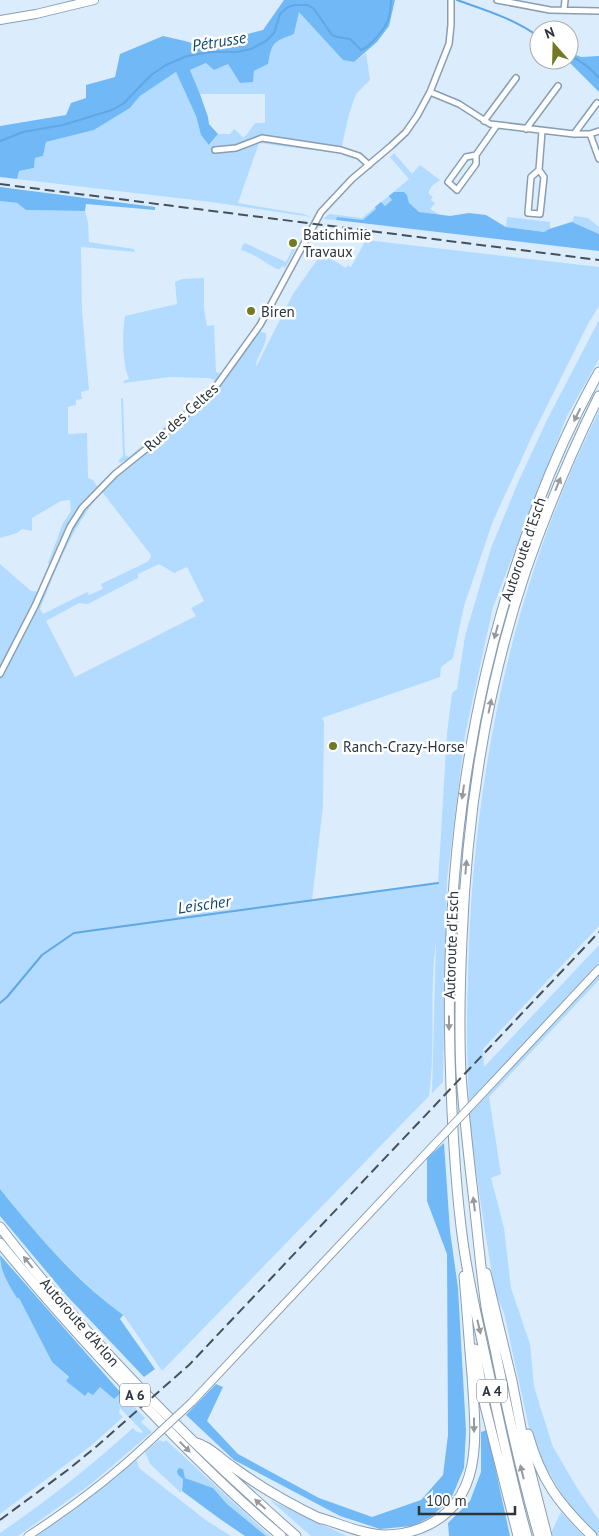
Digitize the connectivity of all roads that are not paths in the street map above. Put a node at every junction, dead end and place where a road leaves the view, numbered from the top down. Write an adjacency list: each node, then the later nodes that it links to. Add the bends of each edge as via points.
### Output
1 (94, 0): 7 (main road)
2 (497, 0): 5 (street)
3 (565, 0): 5 (street)
4 (451, 2): 10 (street, Rue des Celtes, via 449,44)
5 (564, 10): 6 (street)
6 (599, 10)
7 (0, 20)
8 (516, 78): 12 (street)
9 (558, 86): 14 (street)
10 (430, 92): 12 (street, via 459,104); 22 (street, Rue des Celtes, via 406,132)
11 (597, 103): 17 (street)
12 (484, 121): 13 (street)
13 (498, 125): 14 (street); 20 (street)
14 (526, 129): 15 (street)
15 (542, 131): 17 (street); 23 (street)
16 (599, 131): 18 (street)
17 (574, 134): 18 (street)
18 (590, 134): 21 (street)
19 (215, 150): 22 (street, via 236,148 262,138 341,150)
20 (476, 154): 20 (street, via 476,164 457,190 448,182 466,157)
21 (599, 159)
22 (370, 164): 26 (street, Rue des Celtes, via 320,212 260,325 214,389 115,474 82,508)
23 (538, 170): 23 (street, via 531,177 528,213 540,214 544,177)
24 (599, 372): 30 (highway, Autoroute d'Esch / A 4, one-way to 30, via 550,472 515,567 487,666 463,793 451,903 448,974 453,1149)
25 (599, 396): 31 (highway, Autoroute d'Esch / A 4, one-way to 25, via 465,1123 460,1008 463,904 474,799 497,674 525,572 563,472)
26 (0, 674)
27 (599, 969): 36 (main road, bridge, via 192,1402 112,1476)
28 (0, 1227): 34 (highway, Autoroute d'Arlon / A 6, one-way to 28, via 94,1339)
29 (0, 1242): 37 (highway, Autoroute d'Arlon / A 6, one-way to 37, via 127,1387 188,1450)
30 (463, 1245): 32 (highway, A 6); 41 (highway, Autoroute d'Esch / A 4, one-way to 41, via 496,1409)
31 (480, 1252): 33 (highway, A 4); 42 (highway, Autoroute d'Esch / A 4, one-way to 31, via 514,1439 487,1309)
32 (468, 1324): 35 (highway, A 6, one-way to 35, via 474,1460 464,1491 452,1507 436,1521 399,1534 383,1535); 40 (highway, A 6)
33 (512, 1381): 43 (highway, A 4); 44 (highway, A 4, via 535,1458 549,1486 572,1517)
34 (192, 1441): 35 (highway, A 6, via 204,1444 233,1468); 38 (highway, Autoroute d'Arlon / A 6, one-way to 34)
35 (317, 1517): 39 (highway, A 6)
36 (28, 1536)
37 (281, 1536)
38 (296, 1536)
39 (363, 1536)
40 (518, 1536)
41 (527, 1536)
42 (539, 1536)
43 (547, 1536)
44 (592, 1536)

